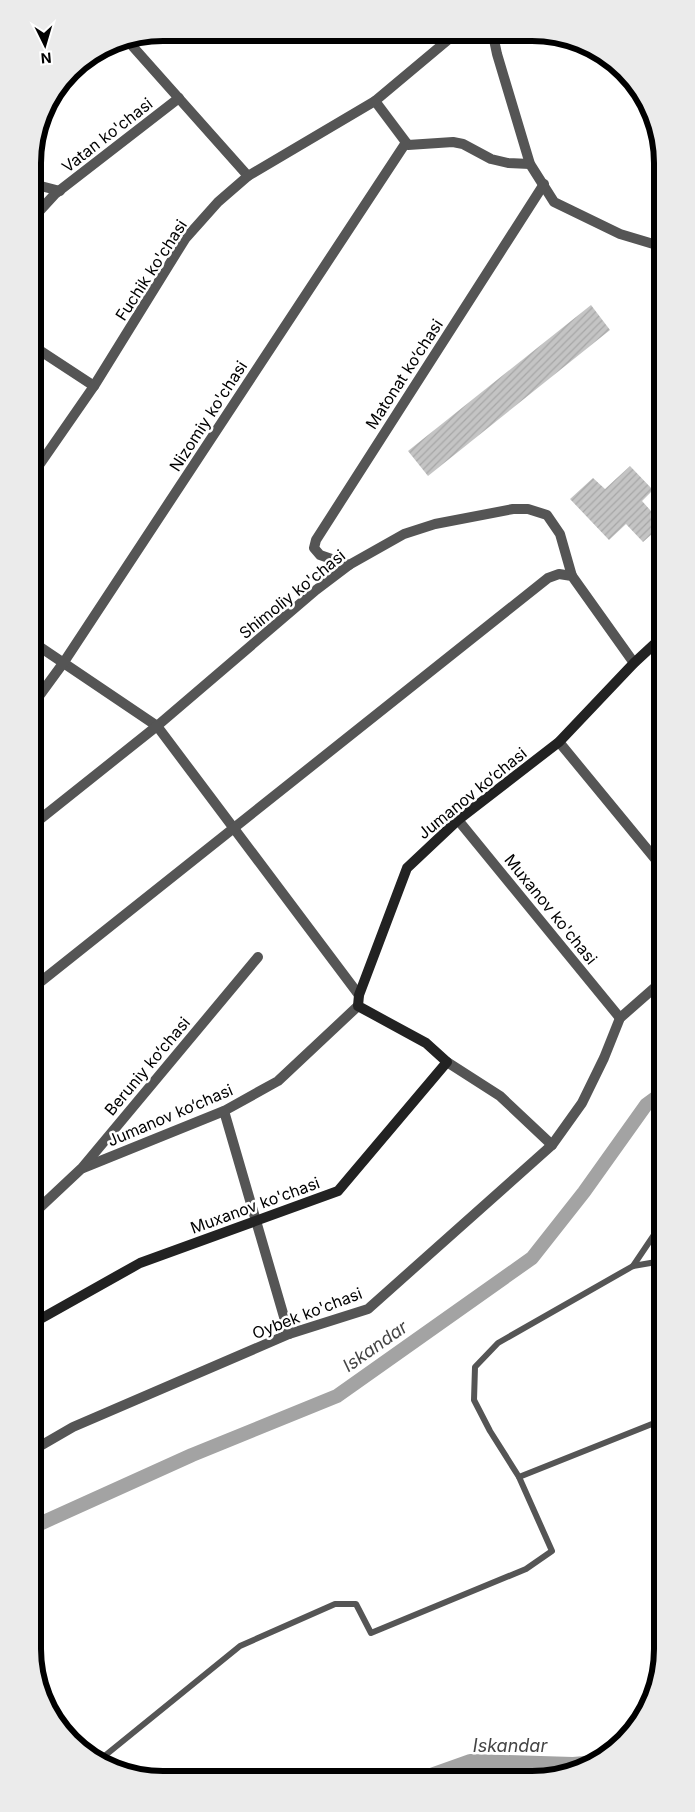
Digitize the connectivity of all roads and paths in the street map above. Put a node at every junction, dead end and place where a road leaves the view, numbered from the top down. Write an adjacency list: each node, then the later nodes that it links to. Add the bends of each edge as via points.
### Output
1 (447, 41): 5 (street, Fuchik ko'chasi)
2 (494, 41): 7 (street)
3 (132, 45): 4 (street, Vatan ko'chasi)
4 (179, 98): 8 (street, Vatan ko'chasi); 11 (street, Vatan ko'chasi)
5 (375, 101): 6 (street); 8 (street, Fuchik ko'chasi)
6 (405, 144): 7 (street, via 453,142 492,159); 21 (street, Nizomiy ko'chasi)
7 (530, 164): 9 (street)
8 (248, 176): 15 (street, Fuchik ko'chasi, via 218,202 185,239)
9 (544, 184): 13 (street, via 554,202 620,234); 17 (street, Matonat ko‘chasi, via 316,540 314,548 320,555)
10 (42, 186): 11 (street)
11 (60, 190): 12 (street, Vatan ko'chasi)
12 (42, 209)
13 (654, 244)
14 (42, 352): 15 (street)
15 (94, 386): 16 (street, Fuchik ko'chasi)
16 (42, 461)
17 (349, 565): 18 (street, Shimoliy ko'chasi, via 404,534 427,526 528,509 547,515 560,534); 24 (street, Shimoliy ko'chasi)
18 (572, 576): 22 (street, Shimoliy ko'chasi); 28 (street, via 559,574 548,578)
19 (652, 647): 22 (street, Jumanov ko‘chasi)
20 (42, 648): 21 (street)
21 (64, 662): 23 (street, Nizomiy ko'chasi); 24 (street)
22 (634, 663): 25 (street, Jumanov ko‘chasi)
23 (42, 693)
24 (157, 726): 26 (street, Shimoliy ko'chasi); 28 (street)
25 (559, 742): 27 (street, Jumanov ko‘chasi); 29 (street)
26 (42, 818)
27 (458, 820): 33 (street, Jumanov ko‘chasi, via 406,868); 34 (street, Muxanov ko'chasi)
28 (234, 829): 31 (street); 33 (street)
29 (654, 857)
30 (258, 957): 38 (street, Beruniy ko‘chasi)
31 (41, 981)
32 (653, 989): 34 (street, Oybek ko'chasi)
33 (358, 1001): 35 (street, via 426,1043); 36 (street, Jumanov ko‘chasi, via 278,1081)
34 (620, 1018): 37 (street, Oybek ko'chasi, via 582,1103)
35 (447, 1062): 37 (street, via 500,1096); 40 (street, Muxanov ko'chasi, via 338,1191)
36 (224, 1111): 38 (street, Jumanov ko‘chasi); 40 (street)
37 (552, 1145): 45 (street, Oybek ko'chasi, via 368,1308)
38 (82, 1168): 39 (street, Beruniy ko‘chasi)
39 (41, 1206)
40 (255, 1221): 44 (street, Muxanov ko'chasi, via 140,1263); 45 (street)
41 (653, 1236): 43 (lane)
42 (653, 1262): 43 (lane)
43 (634, 1266): 48 (lane, via 498,1343 475,1367 474,1400 490,1432)
44 (41, 1318)
45 (289, 1334): 47 (street, Oybek ko'chasi, via 73,1427)
46 (653, 1424): 48 (lane)
47 (41, 1445)
48 (520, 1477): 49 (lane, via 552,1551 526,1569 371,1634 356,1604 334,1604 257,1638 240,1646)
49 (105, 1755)

